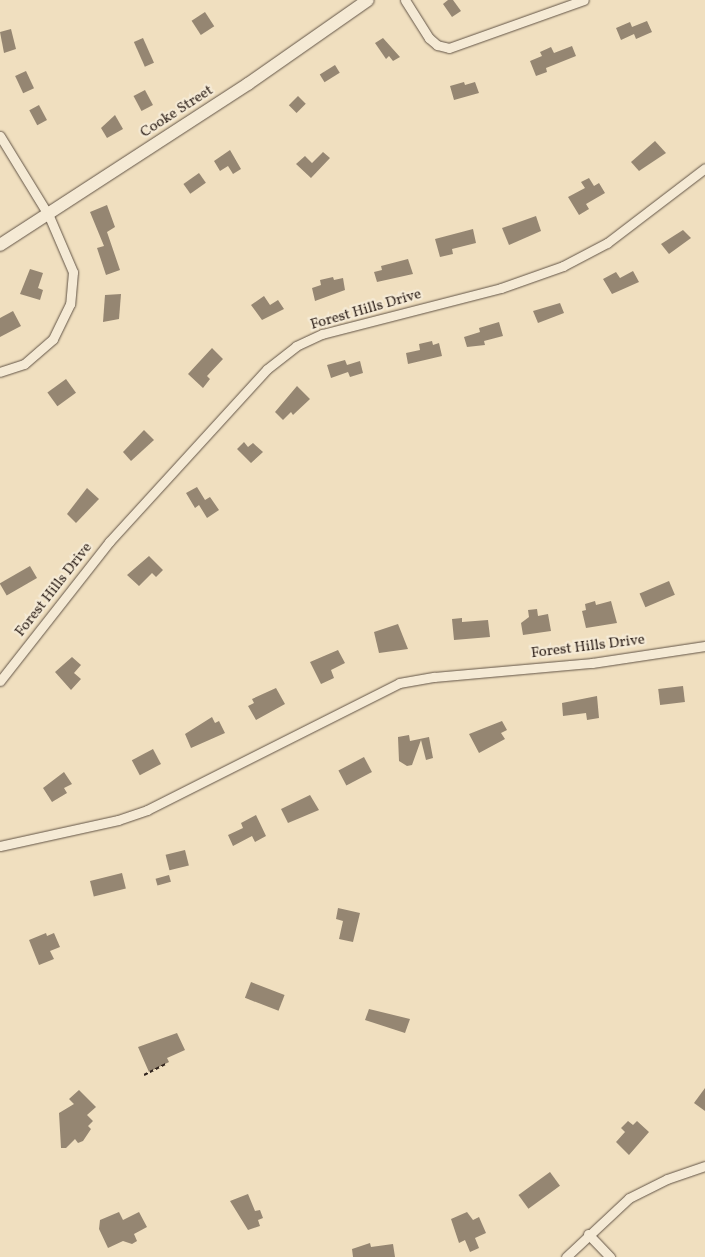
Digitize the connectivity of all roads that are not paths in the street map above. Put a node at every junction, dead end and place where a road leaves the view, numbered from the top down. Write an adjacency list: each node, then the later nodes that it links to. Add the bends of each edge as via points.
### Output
1 (368, 0): 6 (main road, Cooke Street)
2 (405, 0): 3 (street, via 429,38 448,48)
3 (584, 0)
4 (0, 136): 6 (street)
5 (705, 168): 10 (street, Forest Hills Drive, via 607,243 563,266 501,288 322,334 296,346 258,378 108,542)
6 (48, 216): 7 (main road, Cooke Street); 8 (street, via 73,272 70,304 53,339 24,364)
7 (0, 245)
8 (0, 372)
9 (705, 646): 11 (street, Forest Hills Drive, via 592,663 399,683 147,810 118,820)
10 (0, 681)
11 (0, 846)
12 (705, 1166): 13 (street, via 667,1178 629,1198)
13 (588, 1234): 14 (street); 15 (street)
14 (566, 1257)
15 (610, 1257)

